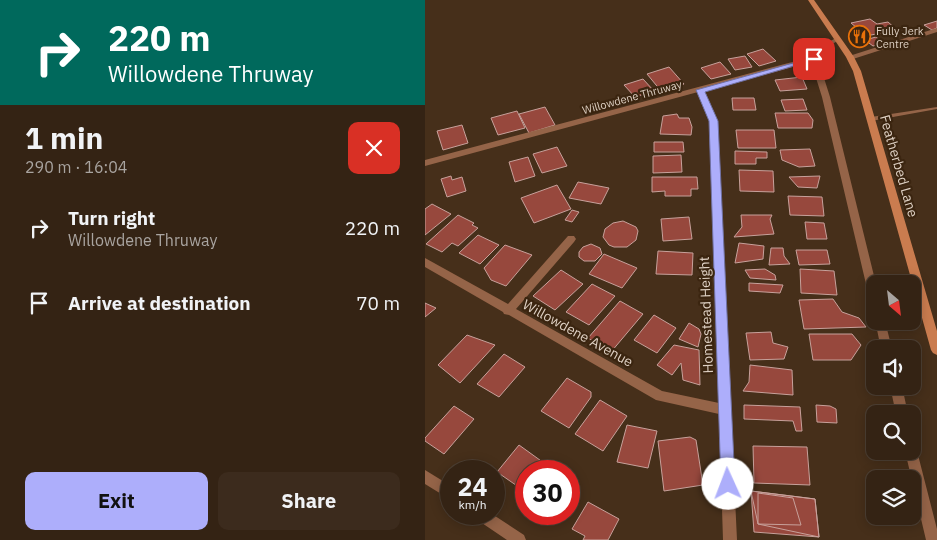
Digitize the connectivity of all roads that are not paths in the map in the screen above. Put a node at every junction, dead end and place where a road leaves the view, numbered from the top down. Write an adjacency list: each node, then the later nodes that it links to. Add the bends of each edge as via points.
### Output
1 (811, 0): 3 (main road, Featherbed Lane)
2 (937, 30): 4 (street)
3 (838, 39): 4 (main road, Featherbed Lane); 5 (street, Willowdene Thruway, via 825,46)
4 (851, 58): 8 (main road, Featherbed Lane)
5 (814, 59): 6 (street, Willowdene Thruway); 12 (street)
6 (701, 90): 9 (street, Willowdene Thruway); 15 (street, Homestead Height, via 713,121)
7 (937, 108): 8 (lane)
8 (871, 119): 14 (main road, Featherbed Lane)
9 (425, 163)
10 (571, 239): 13 (street)
11 (425, 262): 13 (street, Willowdene Avenue)
12 (869, 275)
13 (508, 311): 15 (street, Willowdene Avenue, via 660,396)
14 (937, 350)
15 (725, 410): 21 (street, Homestead Height)
16 (913, 460): 22 (street)
17 (425, 476): 18 (street)
18 (440, 486)
19 (497, 525): 20 (street)
20 (519, 540)
21 (731, 540)
22 (933, 540)

